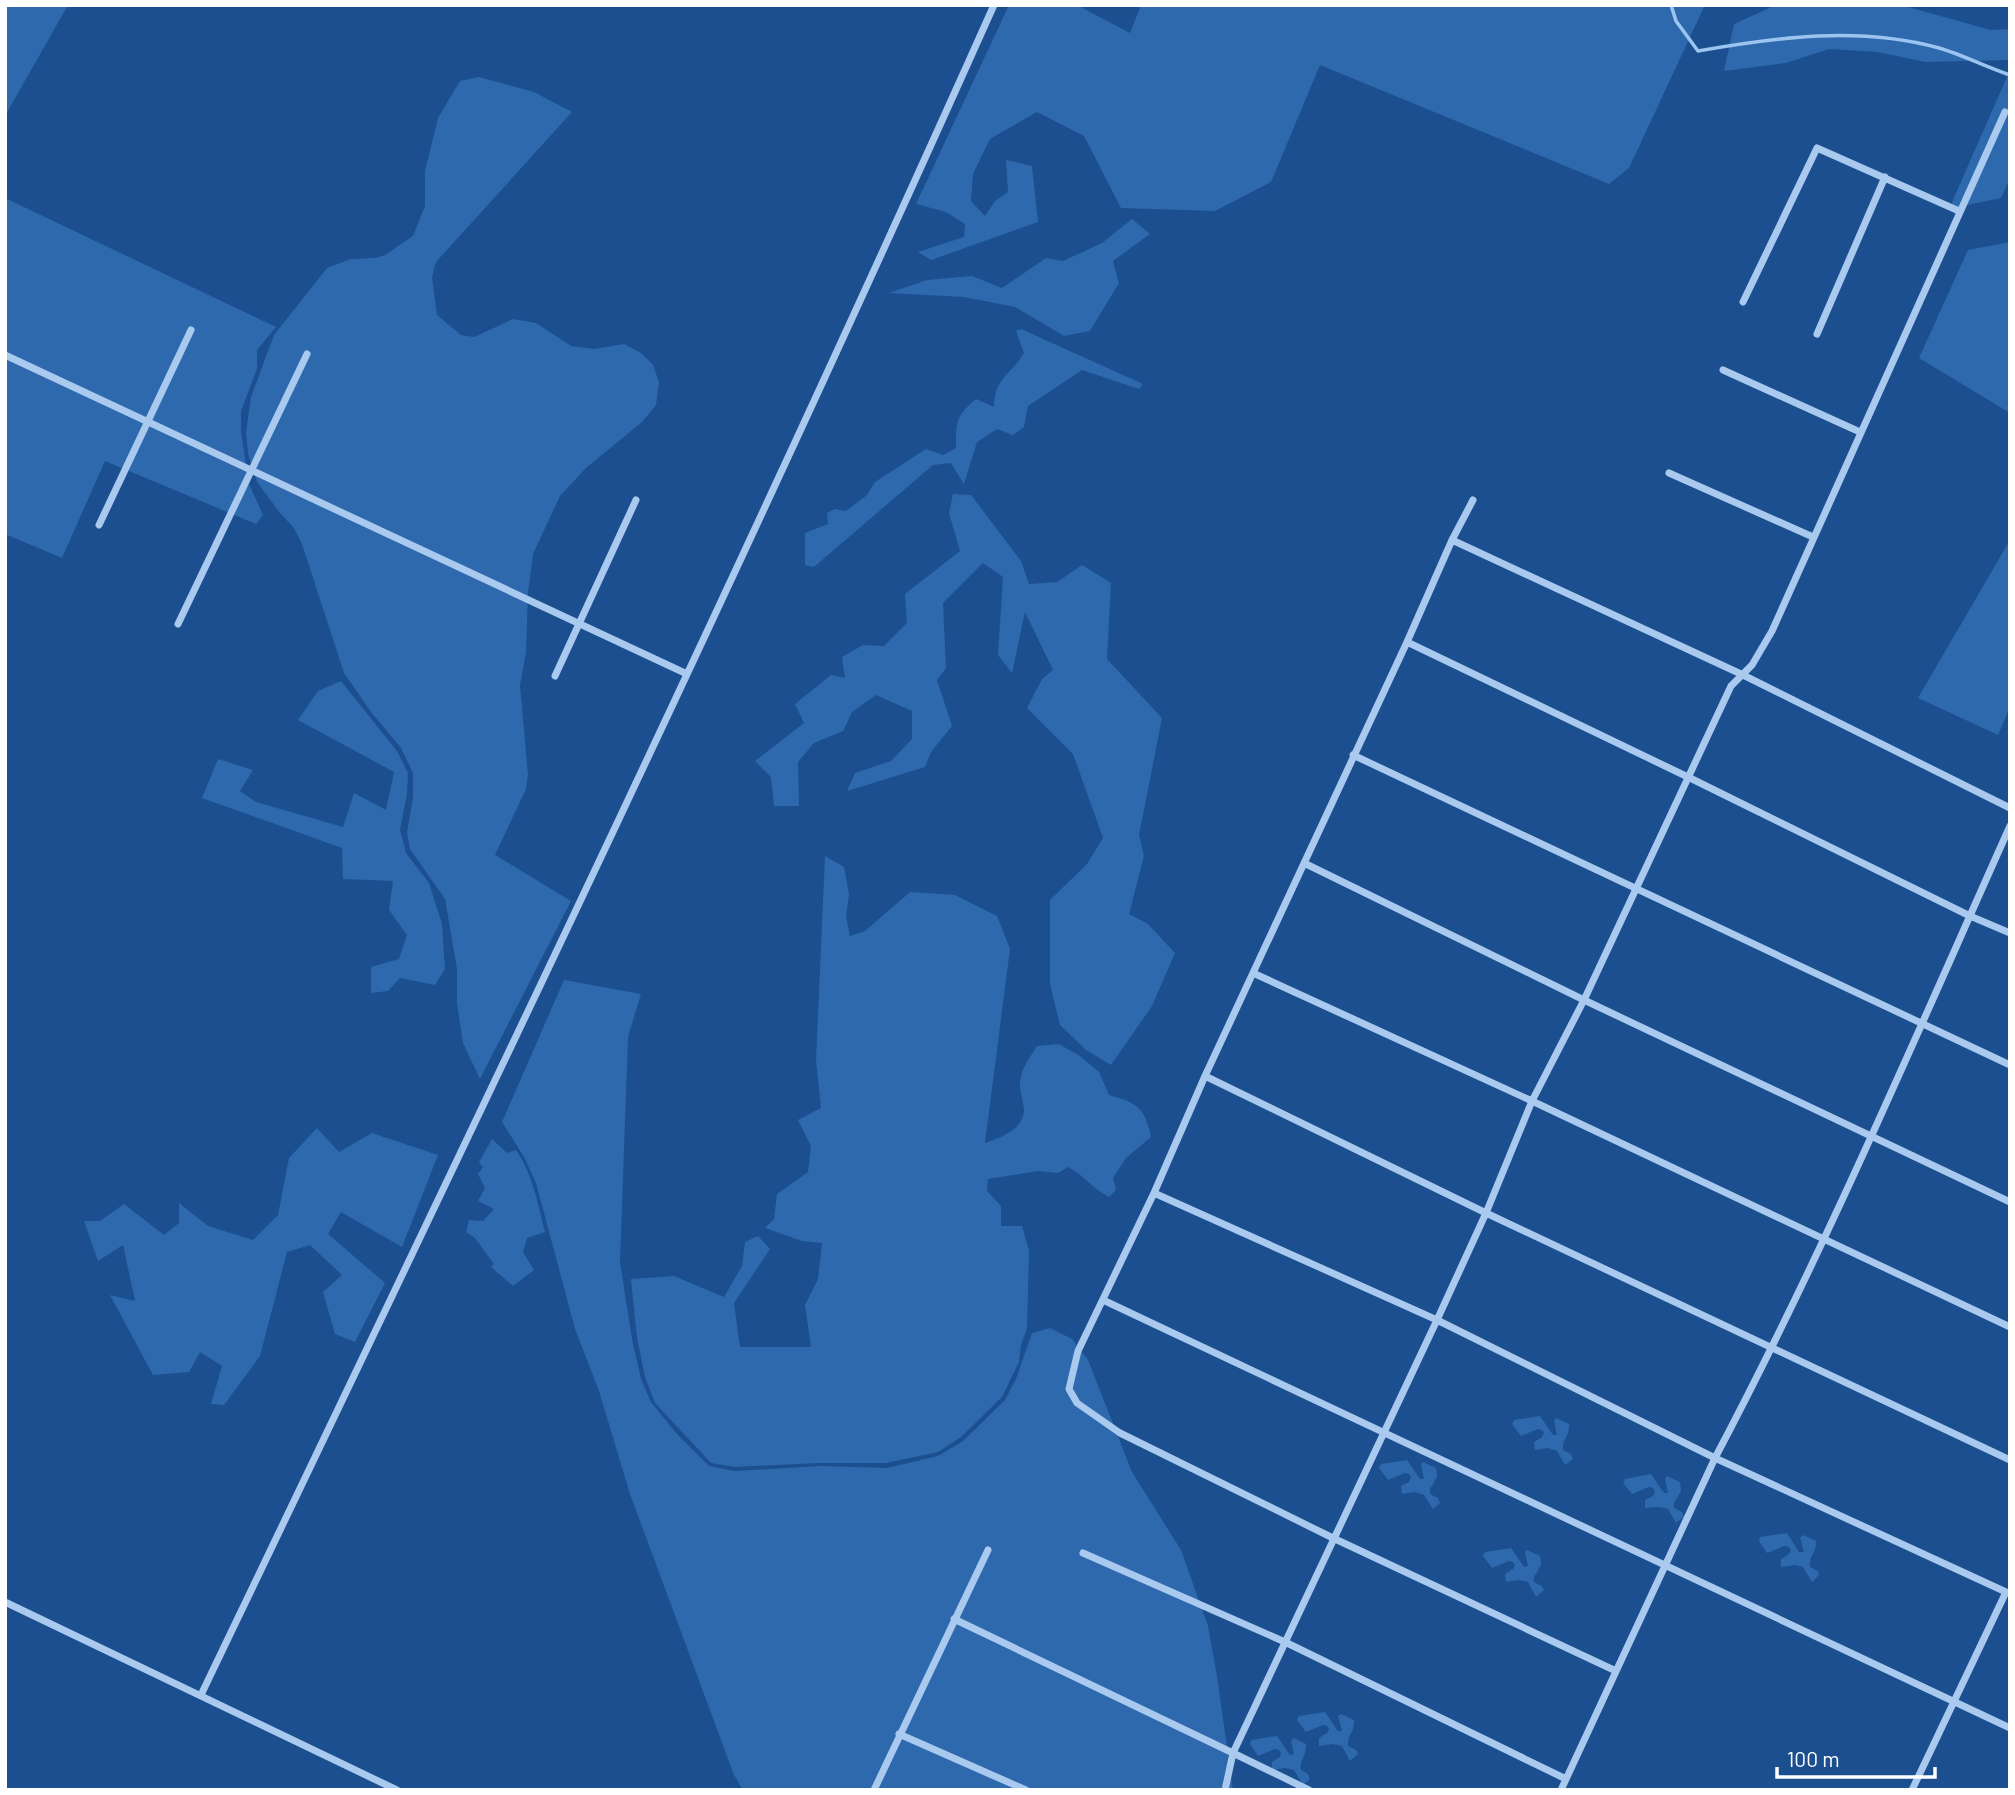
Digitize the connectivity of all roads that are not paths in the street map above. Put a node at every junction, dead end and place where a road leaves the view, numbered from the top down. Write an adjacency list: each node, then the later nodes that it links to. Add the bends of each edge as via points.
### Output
1 (994, 5): 23 (street, via 863,299)
2 (2005, 112): 4 (street)
3 (1885, 177): 4 (street); 5 (street, via 1817,148); 7 (street)
4 (1959, 211): 12 (street)
5 (1743, 302)
6 (191, 330): 11 (street)
7 (1817, 334)
8 (307, 354): 13 (street)
9 (5, 355): 11 (street)
10 (1724, 370): 12 (street)
11 (148, 422): 13 (street); 17 (street)
12 (1860, 432): 18 (street)
13 (252, 470): 20 (street); 21 (street)
14 (1669, 473): 18 (street)
15 (636, 500): 21 (street)
16 (1473, 500): 19 (street)
17 (99, 525)
18 (1813, 537): 24 (street, via 1772,631 1752,665)
19 (1452, 540): 22 (street); 24 (street)
20 (178, 624)
21 (579, 624): 23 (street); 25 (street)
22 (1407, 642): 26 (street); 27 (street)
23 (687, 674): 62 (street)
24 (1741, 674): 27 (street, via 1731,686); 28 (street)
25 (555, 676)
26 (1353, 755): 30 (street); 31 (street)
27 (1690, 778): 31 (street); 32 (street)
28 (2010, 808)
29 (2010, 826): 32 (street)
30 (1304, 863): 34 (street); 35 (street)
31 (1636, 887): 35 (street); 36 (street)
32 (1970, 916): 33 (street); 36 (street)
33 (2010, 933)
34 (1253, 973): 38 (street); 39 (street)
35 (1584, 1000): 39 (street); 40 (street)
36 (1922, 1025): 37 (street); 40 (street)
37 (2010, 1065)
38 (1205, 1076): 41 (street); 43 (street)
39 (1532, 1101): 43 (street); 44 (street)
40 (1872, 1136): 42 (street); 44 (street)
41 (1154, 1193): 45 (street); 46 (street)
42 (2010, 1202)
43 (1486, 1213): 46 (street); 48 (street)
44 (1824, 1238): 47 (street); 48 (street)
45 (1103, 1300): 49 (street); 52 (street, via 1071,1376 1069,1389 1077,1403 1120,1433)
46 (1437, 1320): 49 (street); 50 (street)
47 (2010, 1327)
48 (1774, 1347): 50 (street); 51 (street)
49 (1383, 1434): 52 (street); 55 (street)
50 (1715, 1458): 55 (street); 57 (street)
51 (2010, 1460)
52 (1333, 1538): 60 (street); 61 (street)
53 (988, 1550): 59 (street)
54 (1083, 1553): 60 (street)
55 (1665, 1566): 61 (street); 63 (street)
56 (2010, 1583): 57 (street)
57 (2008, 1593): 63 (street)
58 (5, 1602): 62 (street)
59 (954, 1619): 65 (street); 66 (street)
60 (1285, 1642): 66 (street); 67 (street)
61 (1616, 1671): 67 (street)
62 (201, 1695): 68 (street)
63 (1954, 1701): 64 (street); 74 (street)
64 (2010, 1728)
65 (899, 1734): 69 (street); 70 (street)
66 (1233, 1753): 71 (street); 72 (street)
67 (1566, 1779): 73 (street)
68 (397, 1790)
69 (874, 1790)
70 (1026, 1790)
71 (1225, 1790)
72 (1309, 1790)
73 (1561, 1790)
74 (1912, 1790)

